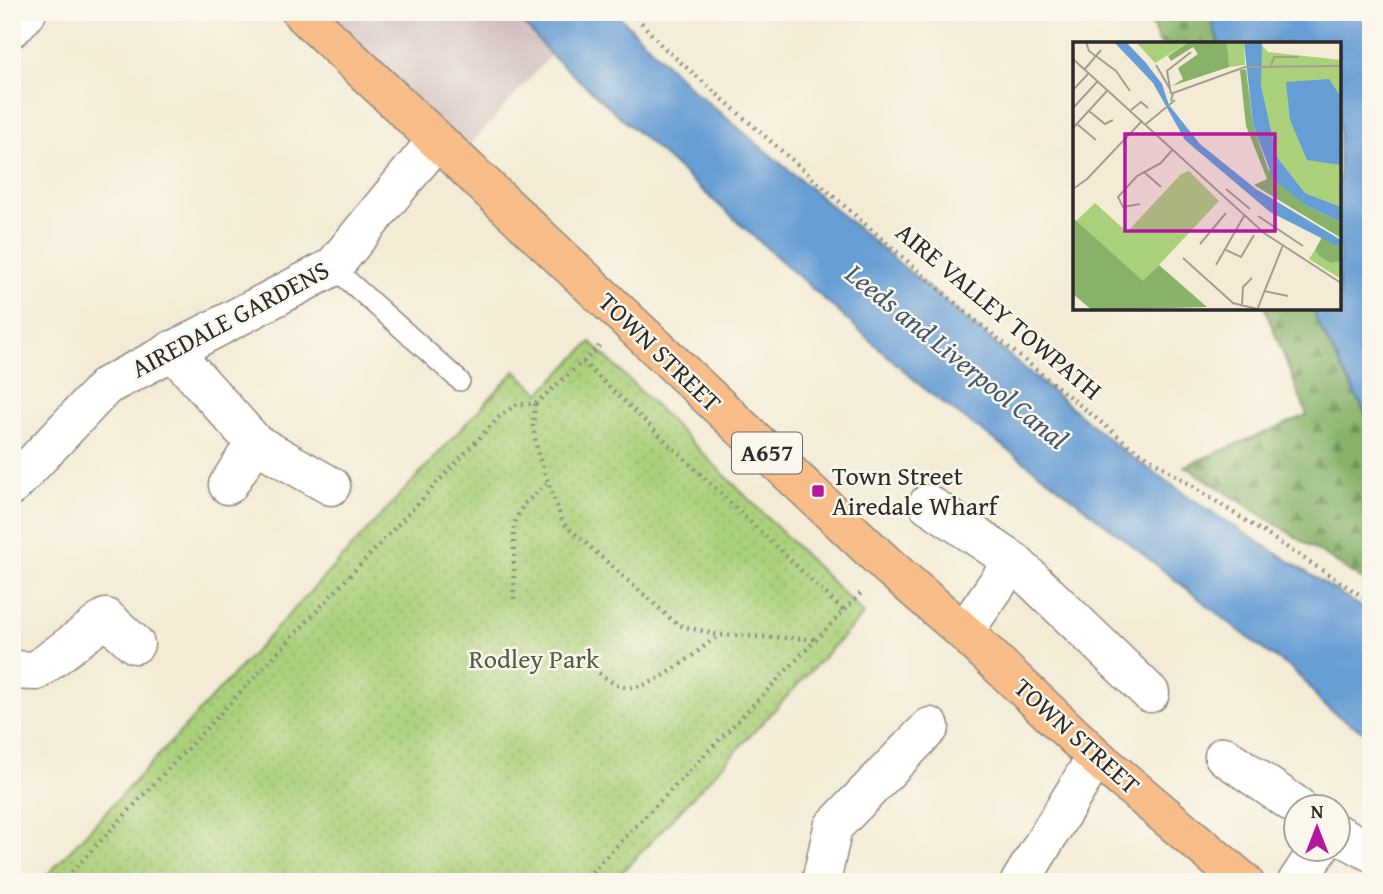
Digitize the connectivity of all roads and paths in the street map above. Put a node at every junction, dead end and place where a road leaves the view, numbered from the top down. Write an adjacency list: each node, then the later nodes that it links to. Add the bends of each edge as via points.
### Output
1 (27, 12): 4 (street)
2 (300, 12): 5 (main road, TOWN STREET / A657)
3 (632, 12): 18 (path, AIRE VALLEY TOWPATH, via 662,46 970,316 1129,445)
4 (12, 28)
5 (436, 141): 6 (street, AIREDALE GARDENS); 19 (main road, TOWN STREET / A657)
6 (333, 267): 7 (street, AIREDALE GARDENS); 8 (lane)
7 (172, 350): 10 (street); 13 (street, AIREDALE GARDENS, via 106,386)
8 (460, 381)
9 (535, 404): 11 (path, via 533,426); 21 (path, via 583,362 844,611); 33 (path, via 517,404 499,417)
10 (255, 443): 12 (street); 14 (street)
11 (548, 482): 17 (path, via 523,505 514,524); 20 (path, via 563,523 678,625)
12 (228, 485)
13 (12, 486)
14 (331, 486)
15 (928, 504): 16 (street)
16 (1013, 561): 19 (street); 25 (street)
17 (514, 599)
18 (1371, 602)
19 (964, 632): 28 (main road, TOWN STREET / A657)
20 (719, 635): 21 (path); 24 (path, via 647,685 620,686)
21 (815, 639): 34 (path)
22 (135, 644): 23 (street, via 106,618 36,671)
23 (12, 670)
24 (599, 673)
25 (1150, 693)
26 (930, 727): 35 (street, via 833,827)
27 (1224, 756): 29 (street)
28 (1096, 757): 36 (street); 37 (main road, TOWN STREET / A657)
29 (1282, 797)
30 (1352, 842): 31 (street)
31 (1371, 852)
32 (1310, 862): 38 (street)
33 (62, 882)
34 (582, 882)
35 (821, 882)
36 (1020, 882)
37 (1244, 882)
38 (1297, 882)

